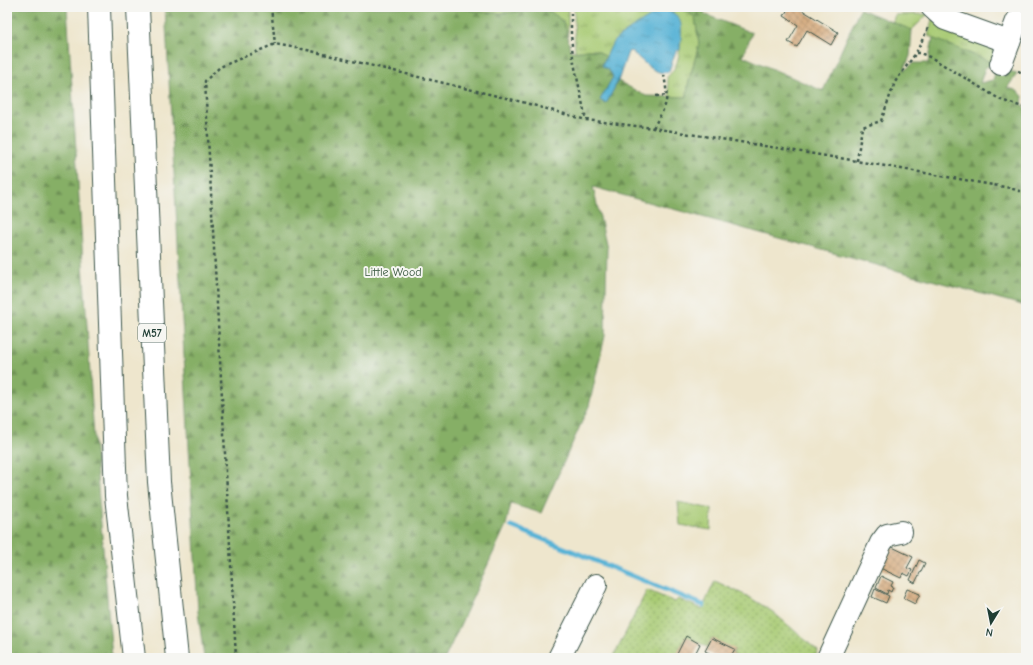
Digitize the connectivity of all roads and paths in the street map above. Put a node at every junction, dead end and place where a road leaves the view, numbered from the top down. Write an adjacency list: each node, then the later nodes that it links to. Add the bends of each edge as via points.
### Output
1 (99, 7): 21 (main road, via 116,496)
2 (138, 7): 22 (main road, M57, via 159,482)
3 (271, 7): 8 (path)
4 (571, 7): 15 (path, via 573,58)
5 (933, 8): 7 (main road, via 945,19); 9 (path, via 925,35)
6 (1017, 21): 7 (main road)
7 (1009, 42): 10 (main road)
8 (275, 44): 15 (path, via 522,102); 23 (path, via 220,67 205,81)
9 (916, 53): 14 (path, via 932,58 1001,100); 17 (path, via 895,82 881,121 862,127)
10 (1001, 64)
11 (664, 75): 12 (path)
12 (667, 95): 13 (path); 16 (path, via 664,109)
13 (656, 96)
14 (1026, 108)
15 (586, 120): 16 (path)
16 (653, 128): 17 (path)
17 (857, 161): 18 (path)
18 (1026, 193)
19 (901, 532): 25 (main road, via 887,535 882,543)
20 (596, 585): 24 (main road)
21 (134, 658)
22 (177, 658)
23 (236, 658)
24 (559, 658)
25 (828, 658)

